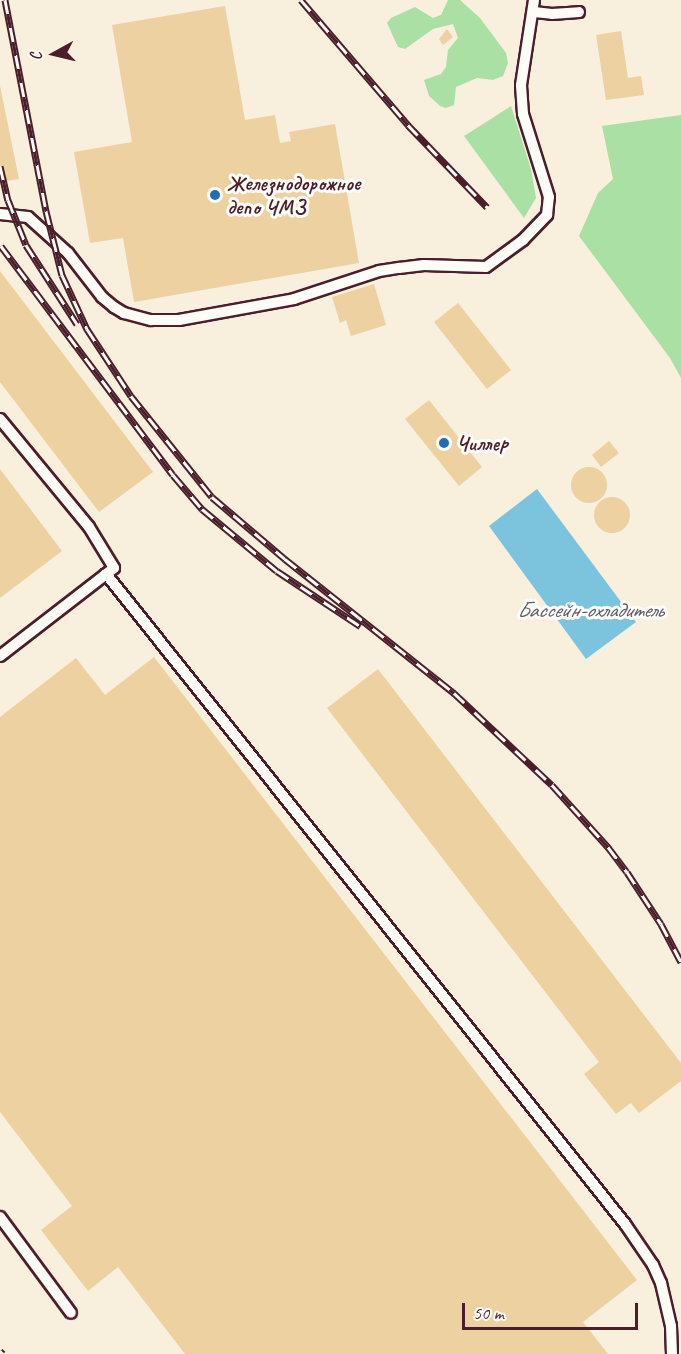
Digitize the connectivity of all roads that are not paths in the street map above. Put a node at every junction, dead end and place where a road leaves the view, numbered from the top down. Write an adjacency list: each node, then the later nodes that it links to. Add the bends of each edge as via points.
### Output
1 (534, 0): 2 (lane)
2 (534, 12): 3 (lane); 4 (lane, via 521,85 524,114 549,197 547,215 523,240 486,267 424,265 379,271 294,299 179,320 151,320 124,314 102,297 68,253 28,217)
3 (579, 12)
4 (0, 214)
5 (0, 419): 6 (lane, via 89,527 114,568)
6 (106, 574): 7 (lane); 10 (lane, via 625,1224 653,1264 661,1283 671,1326)
7 (0, 656)
8 (0, 1217): 9 (lane)
9 (71, 1313)
10 (672, 1354)

